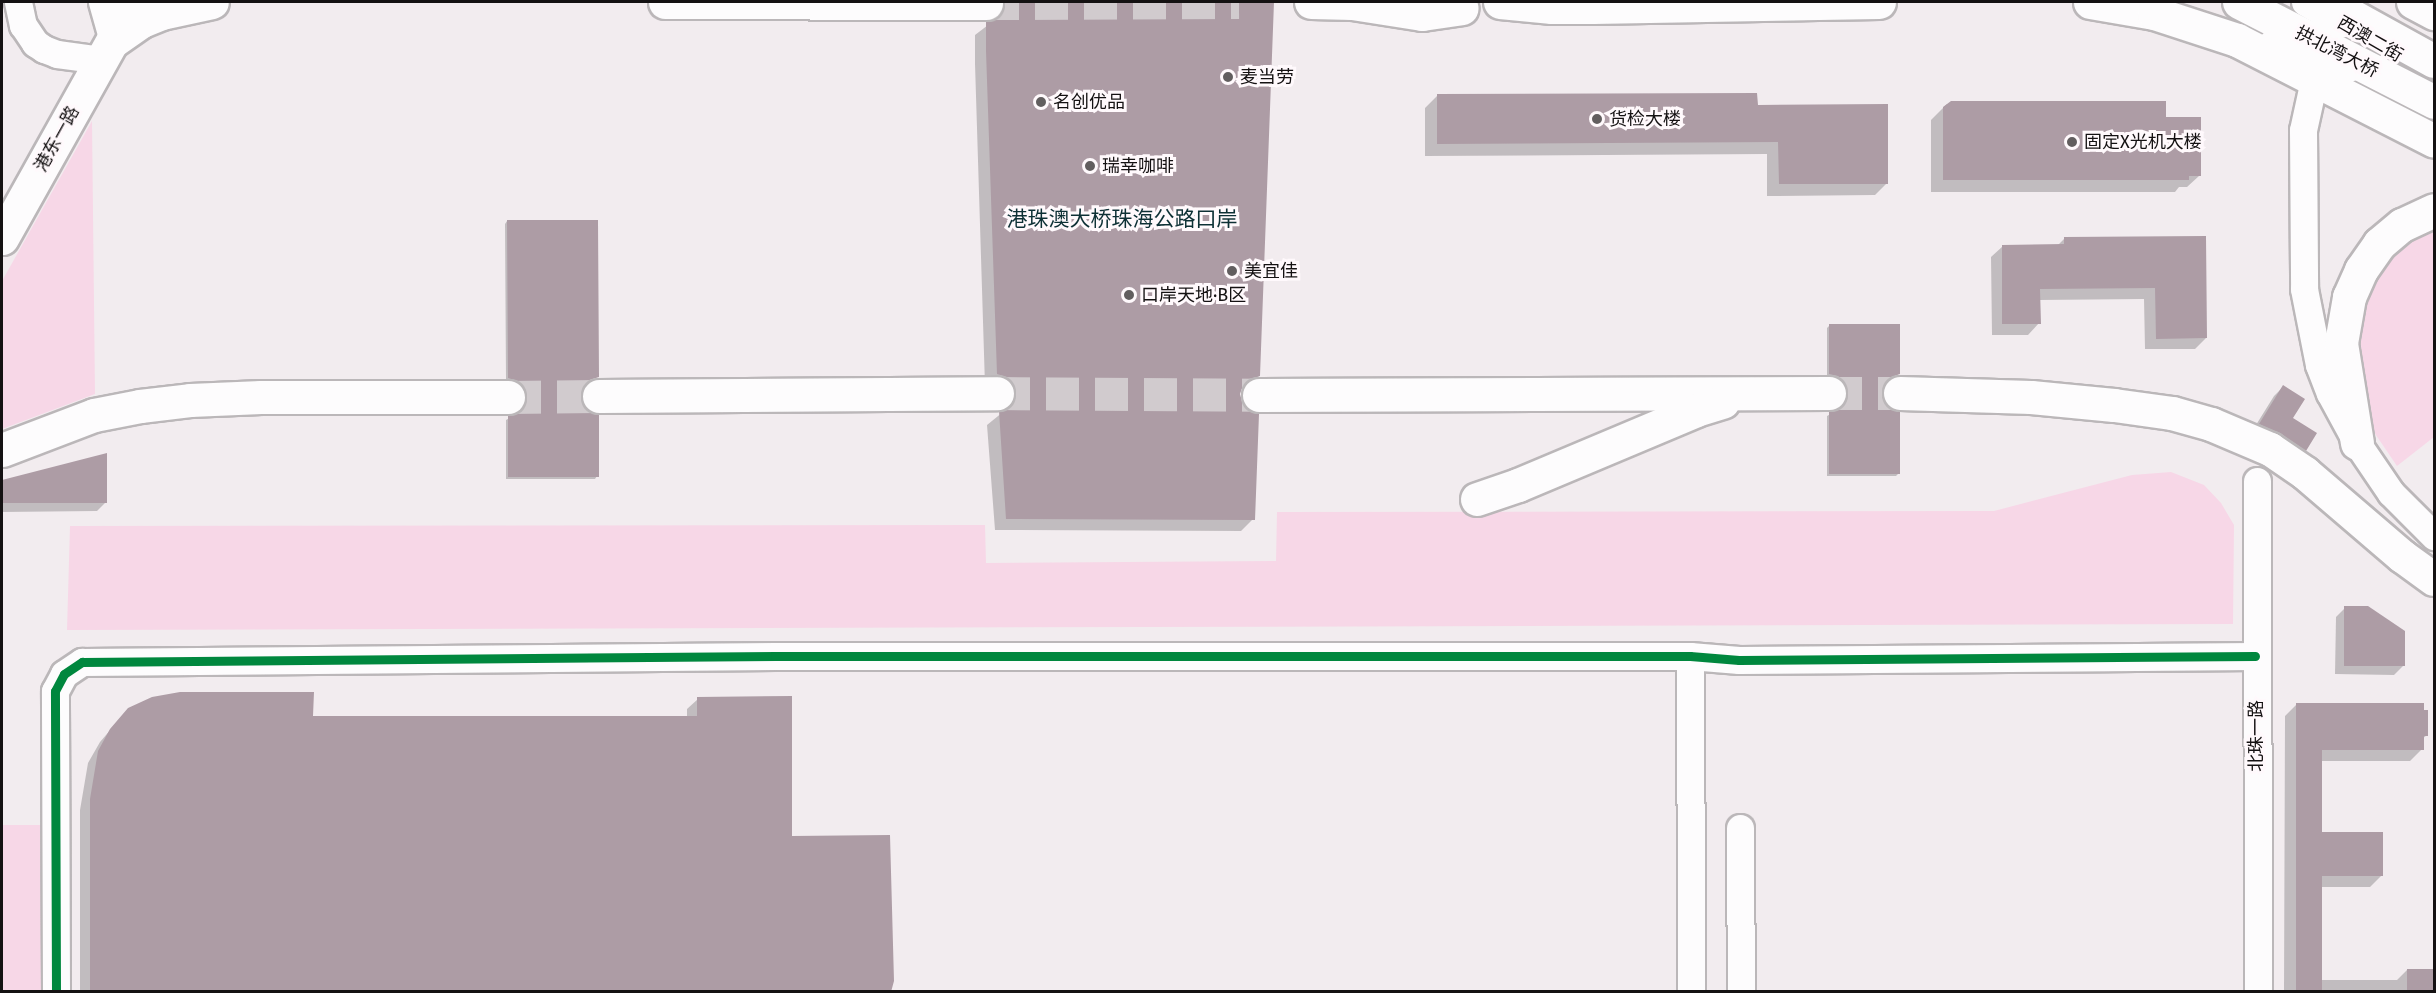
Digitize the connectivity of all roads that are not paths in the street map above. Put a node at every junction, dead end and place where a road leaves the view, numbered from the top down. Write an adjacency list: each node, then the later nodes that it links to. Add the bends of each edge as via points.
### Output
1 (18, 2): 20 (street, via 23,25 44,50 57,54)
2 (102, 2): 20 (street)
3 (134, 2): 20 (main road, 港东一路)
4 (212, 2): 20 (main road, via 142,21)
5 (665, 2): 15 (main road)
6 (1311, 2): 17 (main road, via 1352,3 1422,14)
7 (1421, 2): 17 (main road)
8 (1500, 2): 16 (main road)
9 (1879, 2): 16 (main road)
10 (2090, 2): 19 (main road, via 2154,13)
11 (2218, 2): 19 (street)
12 (2305, 2): 23 (street, 西澳二街)
13 (2327, 2): 21 (main road, 拱北湾大桥)
14 (2413, 2): 18 (main road)
15 (986, 3)
16 (1574, 5): 17 (main road)
17 (1462, 8)
18 (2434, 13)
19 (2239, 18): 22 (main road, via 2284,47); 24 (main road); 25 (main road, 拱北湾大桥)
20 (107, 51): 29 (main road, 港东一路)
21 (2434, 61)
22 (2348, 65): 26 (street)
23 (2434, 76)
24 (2314, 80): 27 (main road); 37 (street, via 2303,130 2304,289 2319,365)
25 (2434, 102)
26 (2434, 111)
27 (2434, 141)
28 (2434, 210): 37 (main road, via 2402,225 2379,244 2349,297 2342,343)
29 (2, 238)
30 (997, 393): 35 (main road)
31 (1760, 393): 32 (main road); 34 (main road); 40 (main road, via 1696,410 1527,482)
32 (1829, 393)
33 (1900, 393): 42 (main road, via 2031,397 2172,413 2211,424 2270,449 2305,473)
34 (1259, 395)
35 (599, 396)
36 (508, 397): 38 (main road, via 190,400 94,415)
37 (2357, 443): 41 (street, via 2391,492)
38 (2, 450)
39 (2257, 481): 44 (street, 北珠一路)
40 (1477, 499)
41 (2434, 536)
42 (2434, 579)
43 (1690, 656): 44 (street, via 1751,660); 46 (street, via 775,656 82,662 64,674 55,691); 47 (street)
44 (2255, 656): 49 (street, 北珠一路)
45 (1740, 828): 48 (street)
46 (56, 992)
47 (1691, 992)
48 (1741, 992)
49 (2258, 992)

